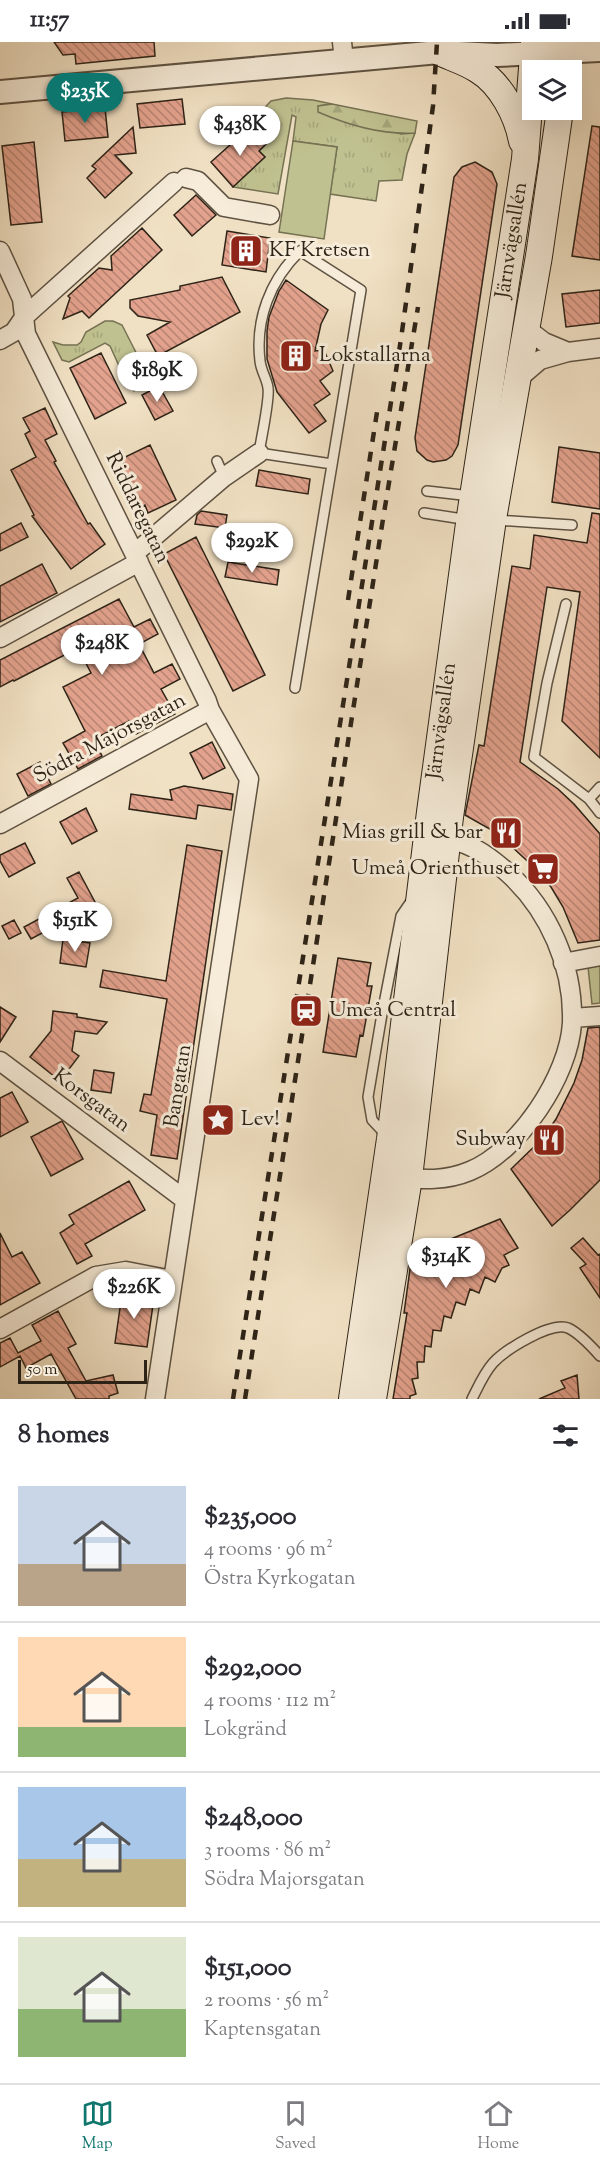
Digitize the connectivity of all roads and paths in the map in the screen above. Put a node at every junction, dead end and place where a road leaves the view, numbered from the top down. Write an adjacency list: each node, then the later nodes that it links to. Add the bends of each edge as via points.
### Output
1 (472, 42): 5 (street)
2 (533, 48): 5 (street, via 497,55); 6 (street); 9 (main road, Järnvägsallén)
3 (600, 50): 6 (street)
4 (343, 52): 5 (street); 7 (street)
5 (438, 52): 9 (main road, via 480,71 499,91 520,128)
6 (565, 55)
7 (0, 92)
8 (558, 120): 13 (main road, Järnvägsallén)
9 (525, 159): 21 (main road, Järnvägsallén)
10 (270, 215): 12 (street, via 224,207 198,181 180,180)
11 (0, 251): 12 (street, Riddaregatan, via 22,299)
12 (25, 316): 14 (street, via 14,332); 24 (street, Riddaregatan, via 26,334)
13 (527, 329): 16 (street, via 544,342); 17 (main road, Järnvägsallén)
14 (0, 340)
15 (600, 348): 16 (street)
16 (568, 352): 17 (street, via 540,360)
17 (519, 378): 21 (main road, Järnvägsallén)
18 (259, 453): 19 (lane); 19 (lane, via 269,389 260,362 262,316 278,277 300,251 361,290); 24 (street, via 220,469)
19 (332, 464): 27 (lane)
20 (427, 491): 21 (lane)
21 (479, 512): 22 (lane); 23 (lane); 34 (main road, Järnvägsallén)
22 (424, 513)
23 (572, 525)
24 (137, 558): 26 (street); 28 (street, Riddaregatan)
25 (566, 604): 31 (lane, via 534,757)
26 (0, 638)
27 (295, 688)
28 (210, 710): 29 (street, Riddaregatan); 33 (street, Södra Majorsgatan)
29 (249, 779): 41 (street, Bangatan)
30 (600, 787): 31 (lane)
31 (589, 799): 32 (lane)
32 (600, 813)
33 (0, 824)
34 (437, 839): 36 (street, via 459,841 499,865 518,882 546,920); 40 (main road, Järnvägsallén); 40 (main road, Järnvägsallén, via 421,889 390,1139)
35 (600, 956): 36 (street)
36 (563, 963): 38 (street)
37 (600, 1016): 38 (street)
38 (572, 1018): 40 (street, via 553,1086 534,1116 499,1153 471,1171 426,1181)
39 (2, 1064): 41 (street, Korsgatan)
40 (397, 1177): 46 (main road, Järnvägsallén); 47 (main road, Järnvägsallén)
41 (184, 1199): 42 (street, Bangatan)
42 (172, 1280): 43 (street, via 126,1270 96,1276); 45 (street, Bangatan)
43 (0, 1329)
44 (600, 1356): 48 (lane, via 569,1328 548,1329 493,1363)
45 (155, 1399)
46 (352, 1399)
47 (373, 1399)
48 (472, 1399)

